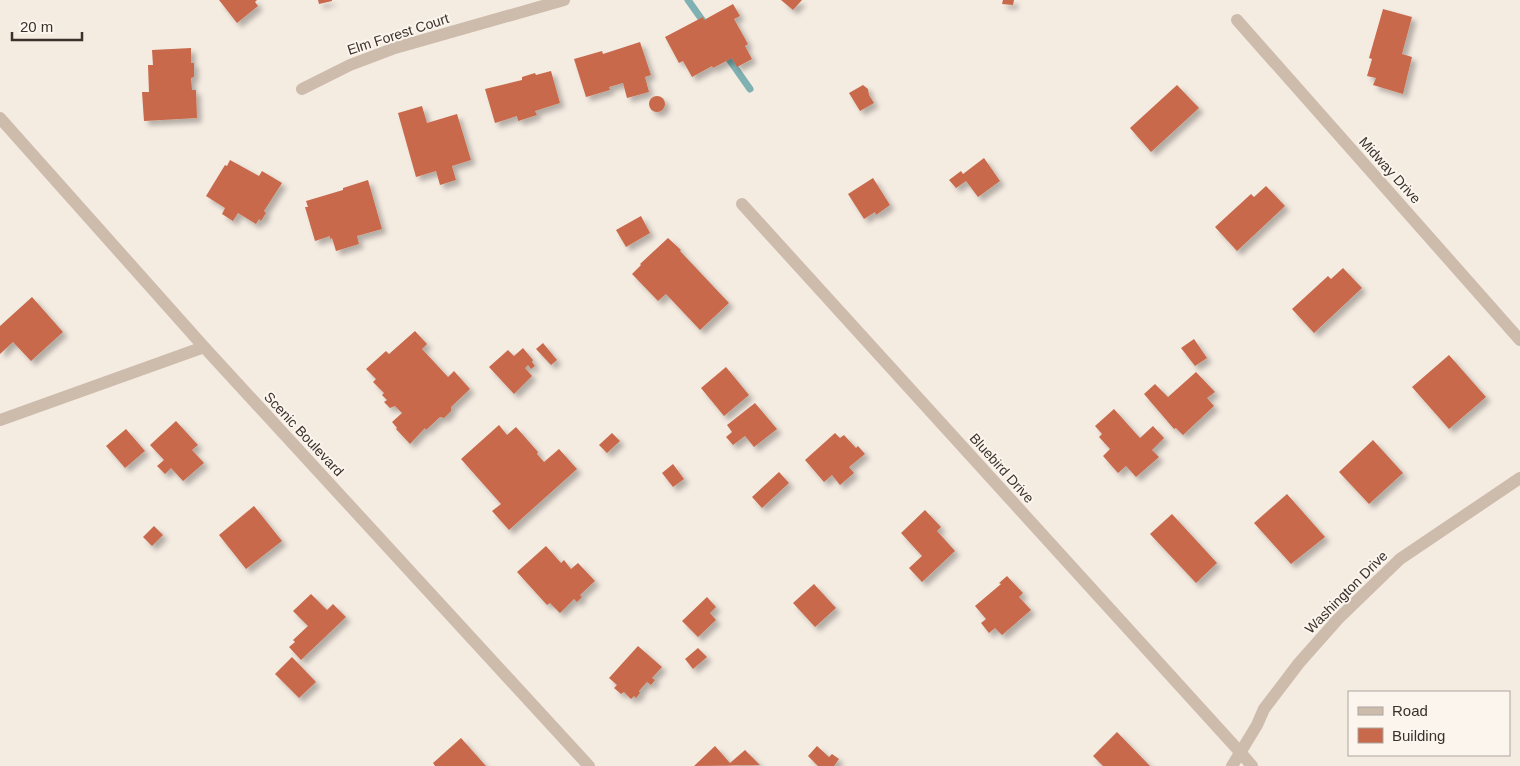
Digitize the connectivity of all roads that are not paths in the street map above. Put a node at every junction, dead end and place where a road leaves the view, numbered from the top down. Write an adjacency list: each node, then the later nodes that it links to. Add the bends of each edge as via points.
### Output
1 (564, 0): 3 (street, Elm Forest Court, via 396,48 350,65)
2 (1237, 20): 6 (street, Midway Drive)
3 (302, 89)
4 (0, 118): 7 (street, Scenic Boulevard)
5 (742, 204): 10 (street, Bluebird Drive)
6 (1520, 340)
7 (204, 347): 8 (street); 11 (street, Scenic Boulevard)
8 (0, 420)
9 (1520, 478): 10 (street, Washington Drive, via 1384,573 1298,663 1264,709)
10 (1240, 752): 12 (street, Washington Drive); 13 (street, Bluebird Drive)
11 (589, 766)
12 (1232, 766)
13 (1252, 766)

